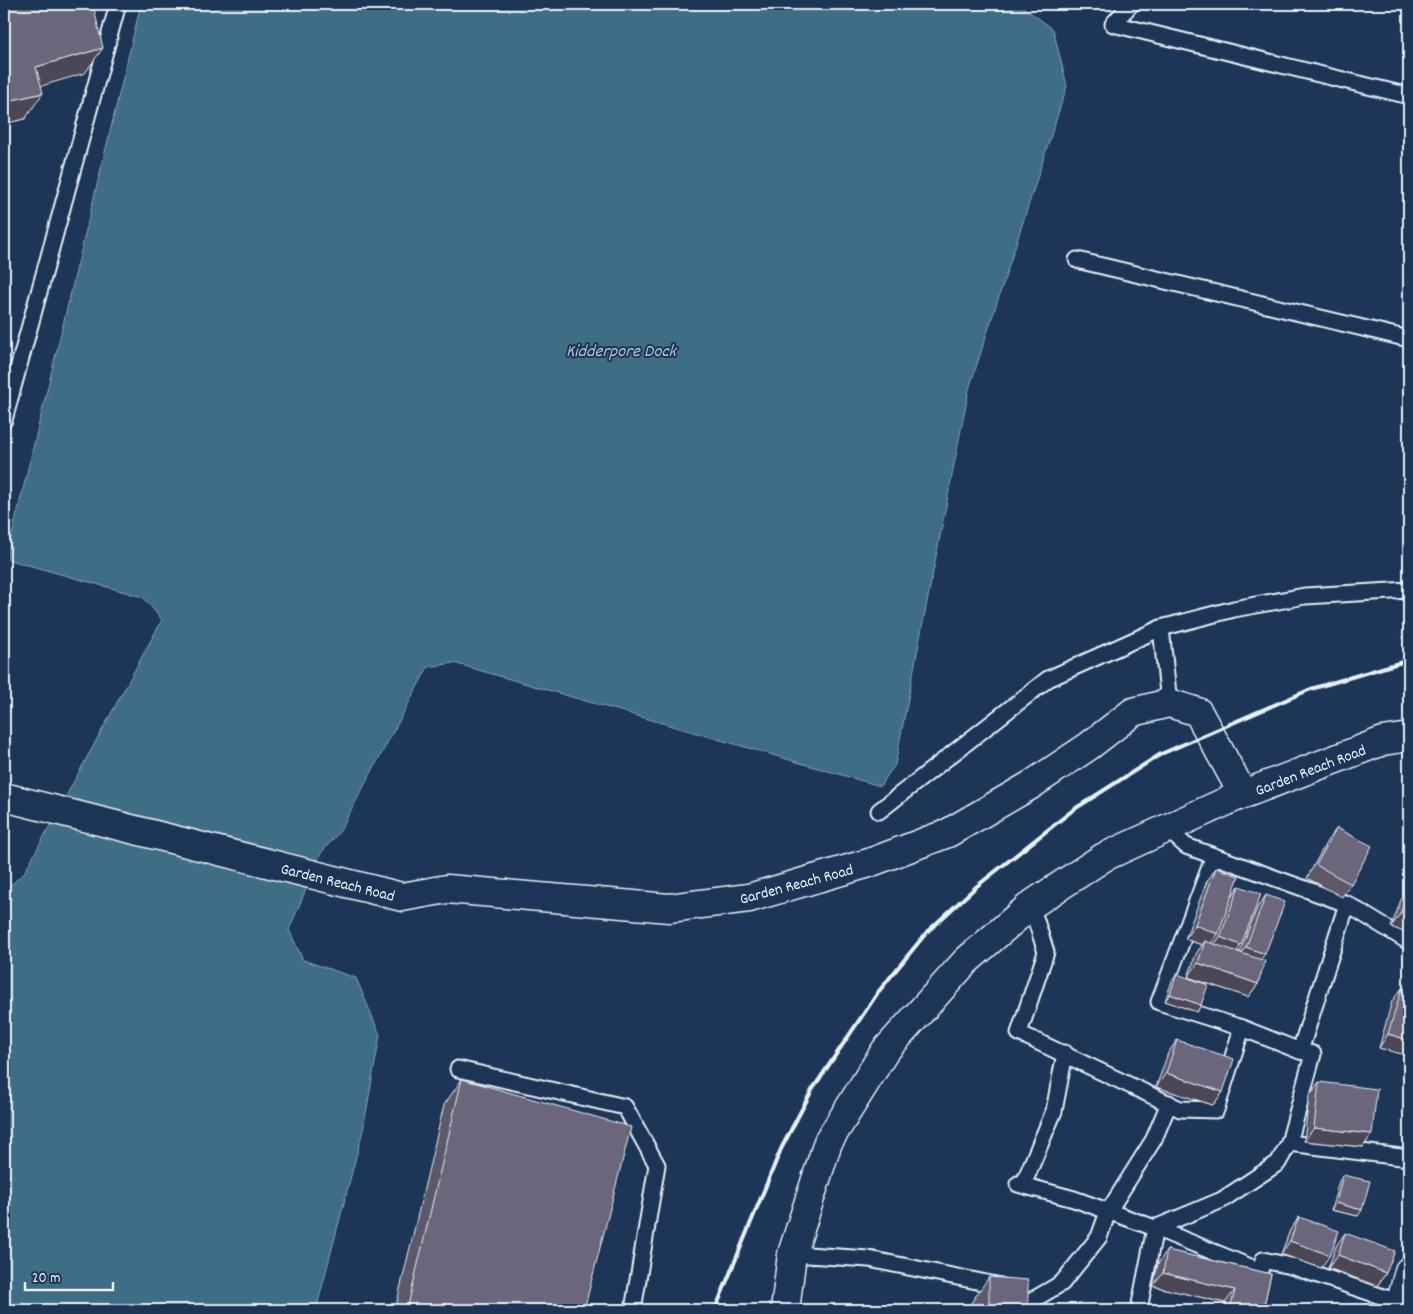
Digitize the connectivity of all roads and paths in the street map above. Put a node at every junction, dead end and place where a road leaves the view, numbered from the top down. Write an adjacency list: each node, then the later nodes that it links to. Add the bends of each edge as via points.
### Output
1 (118, 4): 6 (lane)
2 (1132, 4): 3 (lane, via 1113,24)
3 (1409, 96)
4 (1077, 260): 5 (lane)
5 (1409, 339)
6 (4, 420)
7 (1409, 590): 8 (lane, via 1305,596 1234,609)
8 (1161, 628): 9 (lane); 13 (lane, via 1048,679)
9 (1169, 703): 11 (street, Garden Reach Road, via 1198,712); 12 (street, Garden Reach Road, via 1133,712 1031,785 948,833 869,863 749,898 669,908 447,889 402,898)
10 (1409, 737): 11 (street, Garden Reach Road, via 1383,742)
11 (1243, 794): 14 (street)
12 (4, 797)
13 (879, 811)
14 (1166, 828): 15 (lane, via 1186,846); 17 (street, via 1104,857)
15 (1214, 856): 16 (lane); 19 (lane, via 1160,1002)
16 (1347, 904): 18 (lane); 20 (lane)
17 (1031, 905): 21 (lane, via 1046,952 1019,1033); 28 (street, via 966,961 884,1051 828,1142)
18 (1409, 942)
19 (1242, 1028): 20 (lane); 23 (lane, via 1216,1110 1180,1109)
20 (1300, 1051): 24 (lane, via 1312,1054)
21 (1065, 1053): 23 (lane); 26 (lane, via 1054,1111 1020,1184)
22 (458, 1069): 32 (lane, via 625,1108 657,1165)
23 (1168, 1103): 26 (lane, via 1154,1139)
24 (1289, 1144): 25 (lane); 27 (lane, via 1278,1163 1222,1200)
25 (1409, 1158)
26 (1108, 1212): 27 (lane); 31 (lane, via 1099,1237 1062,1283)
27 (1154, 1228): 30 (lane, via 1260,1271 1263,1260 1291,1266); 34 (lane, via 1140,1304)
28 (792, 1254): 31 (lane, via 869,1259 1001,1286); 33 (street)
29 (1409, 1271): 30 (street)
30 (1400, 1307)
31 (1020, 1309)
32 (632, 1310)
33 (785, 1310)
34 (1142, 1310)

